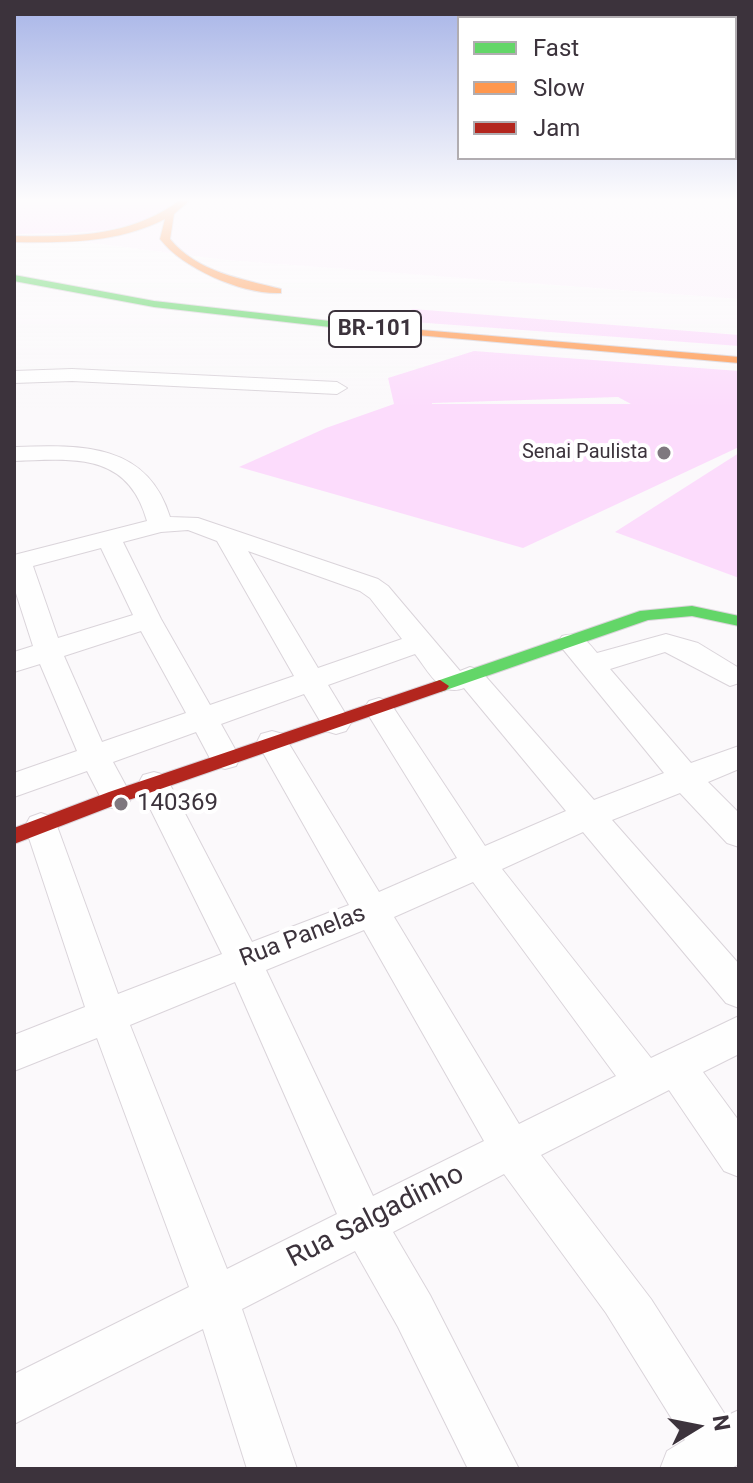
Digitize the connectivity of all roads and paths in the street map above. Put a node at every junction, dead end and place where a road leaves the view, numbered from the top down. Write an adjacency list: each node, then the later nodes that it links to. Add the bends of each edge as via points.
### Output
1 (209, 269): 3 (main road, via 284,292)
2 (14, 278): 4 (main road, BR-101, via 154,304 330,325)
3 (175, 279)
4 (739, 360)
5 (14, 377): 6 (street)
6 (337, 388)
7 (14, 454): 8 (street, via 69,454 127,467 153,498)
8 (160, 525): 9 (street, via 190,523); 10 (street)
9 (226, 535): 14 (street, via 369,585); 20 (street)
10 (109, 538): 11 (street); 12 (street)
11 (17, 562): 15 (street)
12 (148, 619): 15 (street); 22 (street)
13 (739, 621): 16 (main road, via 707,612 646,615)
14 (418, 643): 19 (street); 20 (street)
15 (47, 652): 17 (street); 27 (street)
16 (582, 653): 18 (street, via 666,643); 19 (main road); 28 (street)
17 (14, 662)
18 (736, 677)
19 (461, 679): 21 (main road); 32 (street)
20 (309, 680): 22 (street); 23 (street)
21 (379, 708): 23 (main road); 35 (street)
22 (203, 717): 26 (street); 27 (street)
23 (336, 723): 24 (main road)
24 (272, 742): 26 (main road); 36 (street)
25 (739, 757): 28 (street, Rua Panelas)
26 (225, 758): 29 (main road)
27 (94, 759): 30 (street); 31 (street)
28 (685, 778): 32 (street, Rua Panelas); 34 (street)
29 (154, 784): 31 (main road); 37 (street)
30 (14, 785)
31 (116, 797): 33 (main road)
32 (589, 815): 35 (street, Rua Panelas); 38 (street)
33 (27, 831): 39 (street)
34 (739, 834)
35 (478, 863): 36 (street, Rua Panelas); 42 (street)
36 (370, 912): 37 (street, Rua Panelas); 43 (street)
37 (243, 960): 39 (street, Rua Panelas); 45 (street)
38 (739, 991)
39 (107, 1015): 41 (street, Rua Panelas); 46 (street)
40 (739, 1034): 42 (street, Rua Salgadinho)
41 (14, 1053)
42 (660, 1074): 43 (street, Rua Salgadinho); 44 (street)
43 (511, 1149): 45 (street, Rua Salgadinho); 48 (street, via 671,1369)
44 (739, 1156)
45 (363, 1223): 46 (street, Rua Salgadinho); 50 (street)
46 (216, 1298): 47 (street, Rua Salgadinho); 49 (street)
47 (14, 1400)
48 (714, 1451)
49 (272, 1469)
50 (494, 1469)

